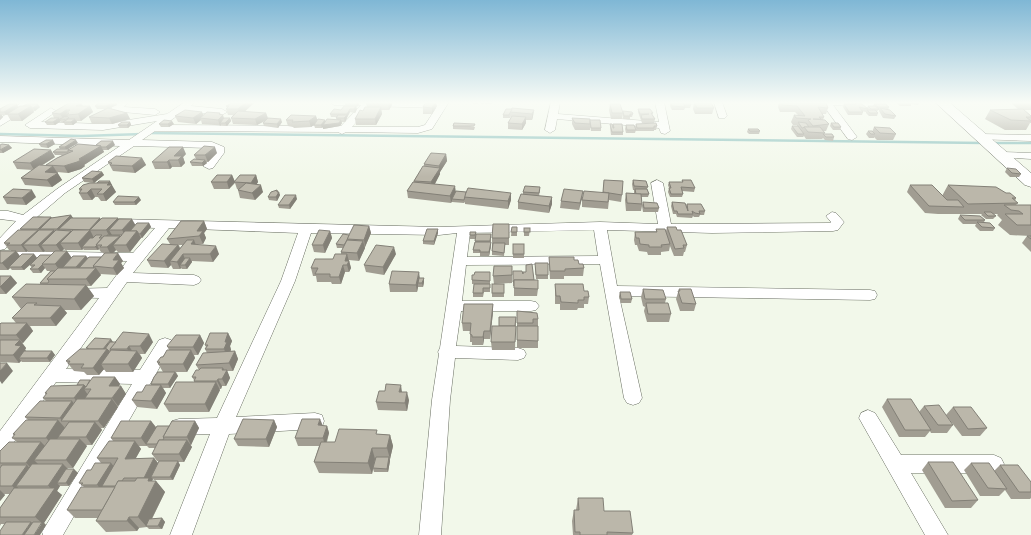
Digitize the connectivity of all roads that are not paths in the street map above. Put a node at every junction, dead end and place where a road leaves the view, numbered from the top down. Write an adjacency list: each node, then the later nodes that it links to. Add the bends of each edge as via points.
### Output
1 (153, 127): 10 (street)
2 (346, 127): 11 (street)
3 (429, 127): 11 (street, via 422,130)
4 (551, 127): 9 (street)
5 (654, 127): 6 (street)
6 (664, 127)
7 (844, 127): 12 (street)
8 (970, 127): 14 (street)
9 (550, 130)
10 (147, 131): 11 (street); 17 (street)
11 (342, 131)
12 (852, 137)
13 (1031, 138): 14 (street)
14 (985, 140): 19 (street)
15 (66, 141): 16 (street); 17 (street); 18 (street)
16 (3, 142)
17 (128, 144): 21 (street, via 203,144 220,148); 26 (street)
18 (53, 150)
19 (1003, 155): 20 (street); 22 (street)
20 (1031, 156)
21 (209, 166)
22 (1031, 182)
23 (657, 183): 31 (street)
24 (0, 215): 26 (street)
25 (832, 216): 31 (street, via 838,222 834,227)
26 (25, 220): 27 (street); 34 (street)
27 (64, 221)
28 (103, 222): 29 (street)
29 (166, 224): 32 (street); 36 (street)
30 (600, 226): 31 (street); 33 (street); 37 (street)
31 (665, 228)
32 (306, 229): 33 (street); 55 (street, via 288,281)
33 (461, 229): 38 (street, via 464,231 464,238)
34 (0, 246)
35 (0, 255): 36 (street)
36 (137, 258): 39 (street)
37 (606, 260): 38 (street); 41 (street)
38 (460, 261): 45 (street)
39 (123, 276): 40 (street); 43 (street)
40 (194, 280)
41 (611, 292): 44 (street); 52 (street)
42 (61, 293): 43 (street)
43 (112, 293): 50 (street)
44 (870, 295)
45 (454, 306): 46 (street); 48 (street)
46 (531, 306)
47 (165, 344): 51 (street)
48 (446, 352): 49 (street); 64 (street)
49 (518, 354)
50 (50, 375): 51 (street); 59 (street)
51 (144, 377): 56 (street)
52 (633, 398)
53 (868, 418): 60 (street)
54 (315, 421): 55 (street)
55 (223, 426): 58 (street); 63 (street)
56 (115, 427): 57 (street); 62 (street)
57 (138, 427)
58 (161, 427)
59 (0, 446)
60 (895, 464): 61 (street); 65 (street)
61 (994, 464)
62 (52, 532)
63 (181, 535)
64 (430, 535)
65 (937, 535)

